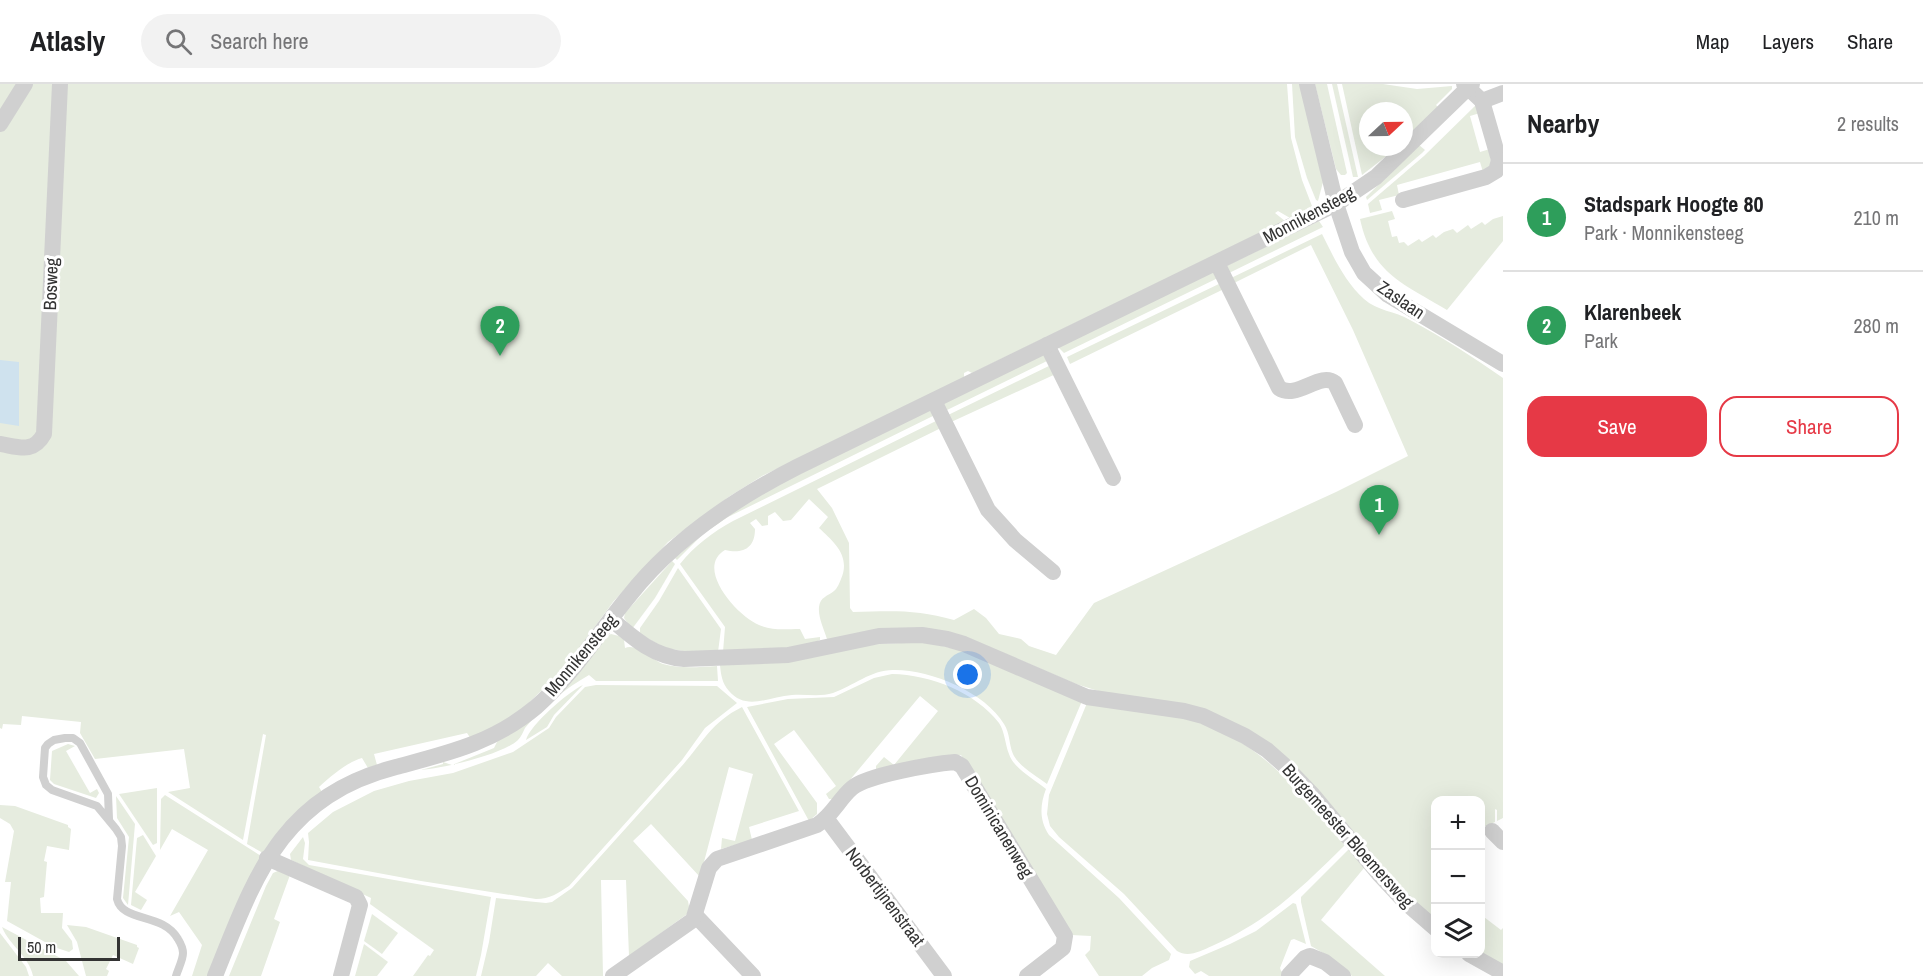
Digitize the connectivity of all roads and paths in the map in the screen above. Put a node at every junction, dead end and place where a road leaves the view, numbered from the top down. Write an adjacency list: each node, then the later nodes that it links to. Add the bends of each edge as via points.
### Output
1 (25, 84): 7 (street)
2 (60, 84): 16 (street, Bosweg, via 44,434 35,446 28,448)
3 (1307, 84): 10 (street, Zaslaan)
4 (1468, 85): 6 (street); 10 (street, Monnikensteeg, via 1376,177)
5 (1503, 93): 6 (street)
6 (1482, 101): 8 (street)
7 (0, 124)
8 (1501, 161): 9 (street, via 1497,171 1486,177)
9 (1403, 200)
10 (1336, 204): 11 (street, Monnikensteeg); 13 (street, Zaslaan, via 1352,252 1376,285)
11 (1217, 262): 12 (street, Monnikensteeg); 15 (street, via 1279,388 1293,391 1331,380)
12 (1047, 345): 14 (street, Monnikensteeg); 17 (street)
13 (1500, 356)
14 (934, 400): 18 (street, via 988,510 1015,540); 19 (street, Monnikensteeg, via 766,482 734,502 658,564)
15 (1355, 425)
16 (0, 444)
17 (1113, 478)
18 (1053, 572)
19 (611, 620): 22 (street, Monnikensteeg, via 552,693 521,718 474,745 348,784 306,812); 24 (street, Burgemeester Bloemersweg, via 647,648 684,659 788,656 879,636 947,639 1087,697 1203,716 1245,736 1284,765 1378,873)
20 (826, 818): 23 (street, Dominicanenweg, via 817,825 717,859 707,874); 33 (street, Norbertijnenstraat); 34 (street, Dominicanenweg, via 853,787 868,779 952,762 960,764 1065,936 1063,948)
21 (109, 819): 21 (lane, via 108,794 80,743 65,738 48,744 42,777 46,785 97,806); 28 (lane, via 121,837 119,906 169,926 183,949)
22 (267, 858): 29 (street, Monnikensteeg); 30 (street, via 359,901)
23 (696, 916): 31 (street); 32 (street)
24 (1431, 925)
25 (1476, 958): 26 (street)
26 (1503, 973)
27 (1289, 975): 35 (street, via 1310,956 1326,962)
28 (176, 976)
29 (215, 976)
30 (341, 976)
31 (613, 976)
32 (753, 976)
33 (944, 976)
34 (1028, 976)
35 (1342, 976)

